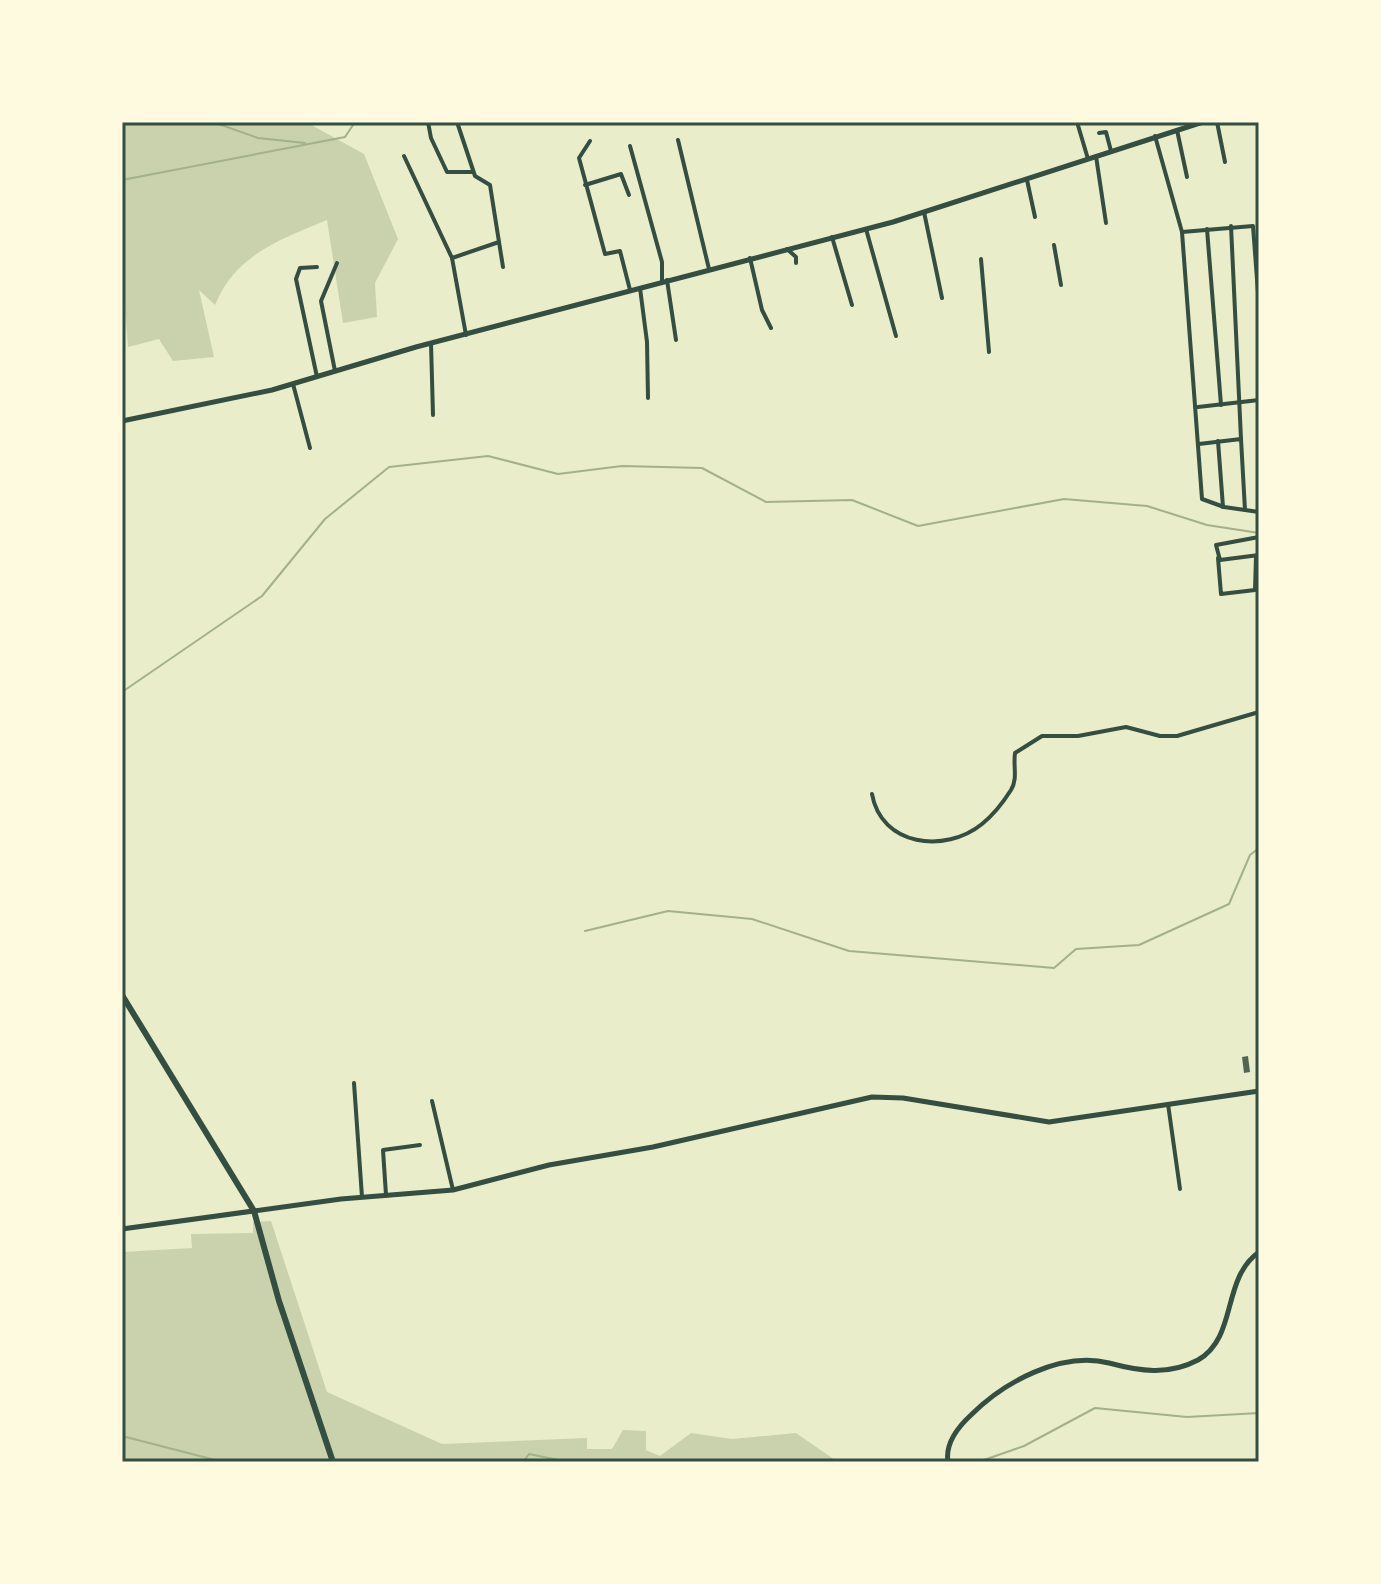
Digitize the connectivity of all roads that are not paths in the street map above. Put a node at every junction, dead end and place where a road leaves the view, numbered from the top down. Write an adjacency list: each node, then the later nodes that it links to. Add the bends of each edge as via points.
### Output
1 (428, 122): 17 (street, via 447,172)
2 (457, 122): 17 (street)
3 (1077, 122): 15 (street)
4 (1203, 122): 6 (street)
5 (1217, 122): 16 (street)
6 (1177, 130): 8 (street); 18 (street)
7 (1099, 133): 12 (street, via 1106,132)
8 (1155, 136): 12 (street); 28 (street)
9 (678, 140): 40 (street)
10 (590, 141): 20 (street, via 579,158)
11 (630, 146): 41 (street)
12 (1111, 151): 14 (street)
13 (404, 156): 33 (street)
14 (1096, 156): 15 (street); 24 (street)
15 (1088, 159): 19 (street)
16 (1225, 162)
17 (473, 172): 30 (street, via 490,185)
18 (1187, 177)
19 (1027, 180): 22 (street); 23 (street)
20 (585, 185): 21 (street, via 621,174); 44 (street, via 605,254 621,251)
21 (629, 195)
22 (924, 212): 26 (street); 45 (street)
23 (1035, 217)
24 (1106, 223)
25 (1231, 226): 27 (street); 47 (street, via 1253,226); 59 (street)
26 (866, 229): 29 (street); 50 (street)
27 (1207, 229): 28 (street); 60 (street)
28 (1182, 232): 61 (street)
29 (832, 237): 32 (street); 46 (street)
30 (499, 242): 33 (street); 39 (street)
31 (1054, 245): 42 (street)
32 (787, 249): 34 (street); 37 (street)
33 (452, 258): 49 (street)
34 (750, 258): 40 (street); 48 (street)
35 (981, 259): 53 (street)
36 (337, 263): 54 (street, via 321,301)
37 (796, 263)
38 (317, 267): 55 (street, via 300,268 296,279)
39 (503, 267)
40 (709, 269): 41 (street)
41 (665, 281): 43 (street); 51 (street)
42 (1061, 285)
43 (640, 288): 44 (street); 57 (street)
44 (630, 290): 49 (street)
45 (942, 298)
46 (852, 305)
47 (1259, 306)
48 (771, 328)
49 (466, 335): 52 (street)
50 (896, 336)
51 (676, 340)
52 (431, 343): 54 (street); 62 (street)
53 (989, 352)
54 (335, 371): 55 (street)
55 (317, 377): 56 (street)
56 (293, 384): 63 (street); 67 (street)
57 (648, 398)
58 (1259, 400): 59 (street)
59 (1241, 403): 60 (street); 64 (street)
60 (1221, 405): 61 (street)
61 (1197, 407): 66 (street)
62 (433, 415)
63 (122, 421)
64 (1241, 439): 65 (street); 69 (street)
65 (1218, 441): 66 (street); 68 (street)
66 (1199, 444): 68 (street, via 1203,502)
67 (310, 448)
68 (1224, 507): 69 (street)
69 (1245, 510): 70 (street)
70 (1259, 512)
71 (1259, 537): 73 (street, via 1218,542)
72 (1257, 556): 73 (street); 73 (street, via 1255,590 1221,594)
73 (1218, 558)
74 (1259, 712): 75 (street, via 1177,736 1126,727 1042,736 1015,753 1012,789 984,823 958,837 901,837 884,821)
75 (872, 794)
76 (122, 995): 86 (main road)
77 (354, 1083): 85 (street)
78 (1259, 1091): 80 (street)
79 (432, 1101): 83 (street)
80 (1168, 1104): 82 (street); 83 (street, via 1049,1122 872,1097)
81 (420, 1145): 84 (street, via 383,1150)
82 (1180, 1189)
83 (453, 1190): 84 (street)
84 (386, 1195): 85 (street)
85 (362, 1197): 86 (street)
86 (254, 1211): 87 (street); 89 (main road)
87 (122, 1229)
88 (1259, 1252): 90 (street, via 1235,1282 1221,1337 1198,1360 1151,1373 1107,1363 1046,1367 979,1406 950,1441)
89 (333, 1462)
90 (948, 1462)

